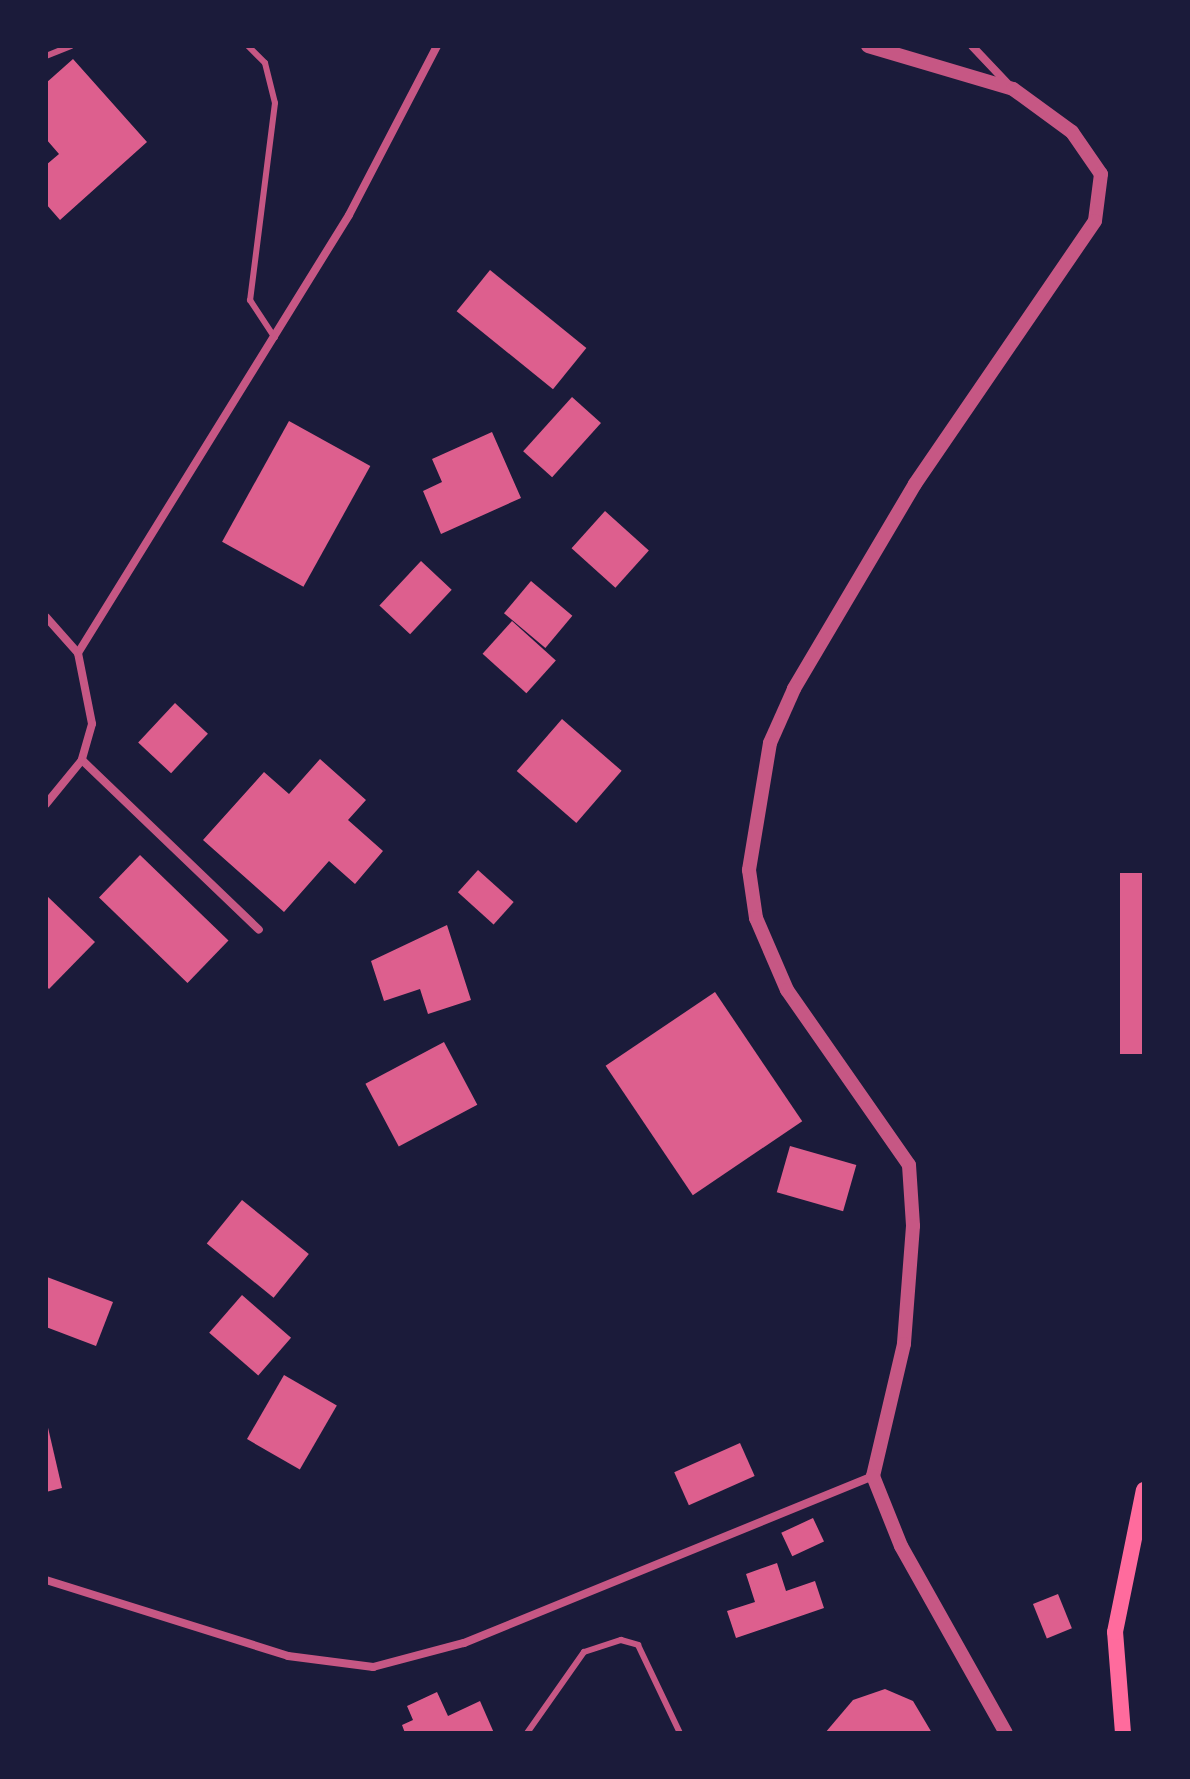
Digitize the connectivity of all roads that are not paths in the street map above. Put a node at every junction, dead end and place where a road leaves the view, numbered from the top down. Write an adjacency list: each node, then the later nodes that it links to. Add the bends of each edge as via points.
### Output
1 (71, 46): 6 (lane)
2 (248, 46): 8 (lane, via 265,63 275,103 250,300)
3 (437, 46): 8 (street)
4 (868, 46): 7 (street)
5 (972, 46): 7 (street)
6 (46, 56)
7 (1013, 89): 14 (street, via 1072,132 1101,174 1095,221 825,629 770,743 749,870 772,961 909,1165 913,1226 904,1344)
8 (275, 338): 10 (street)
9 (46, 617): 10 (street)
10 (78, 653): 11 (street, via 92,724)
11 (82, 760): 12 (street); 13 (street)
12 (46, 804)
13 (259, 930)
14 (873, 1476): 16 (street, via 464,1643 373,1667 288,1656); 19 (street, via 901,1546)
15 (1144, 1490): 20 (main road, via 1115,1632)
16 (46, 1580)
17 (527, 1733): 18 (lane, via 584,1652 621,1640 638,1645)
18 (680, 1733)
19 (1006, 1733)
20 (1123, 1733)

